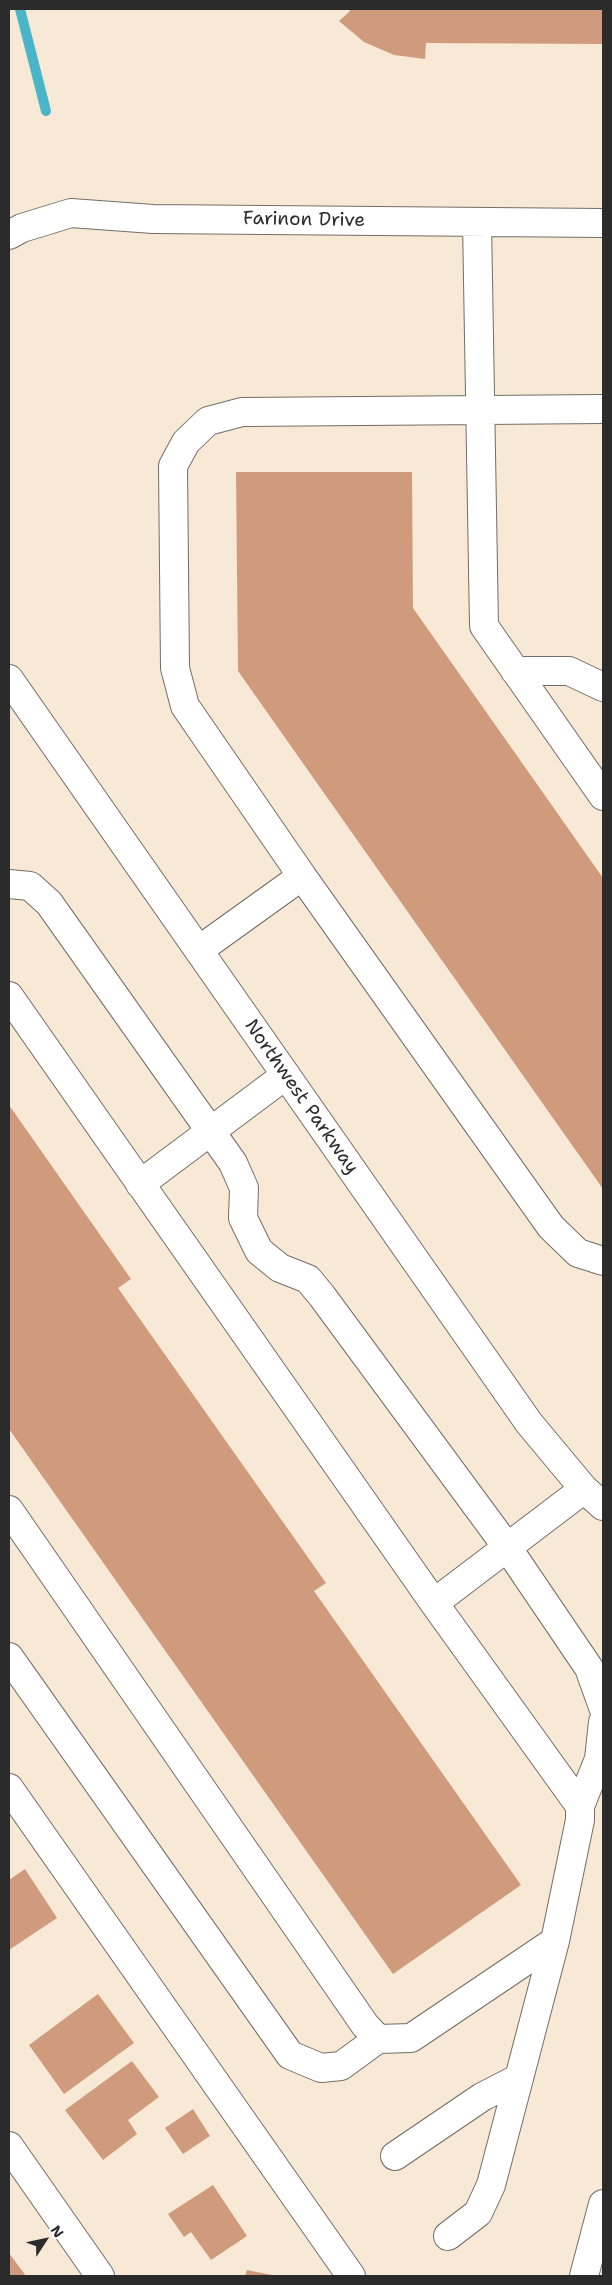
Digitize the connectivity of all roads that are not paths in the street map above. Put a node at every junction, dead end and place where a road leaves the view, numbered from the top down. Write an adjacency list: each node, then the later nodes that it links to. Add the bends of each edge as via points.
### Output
1 (476, 222): 2 (street, Farinon Drive); 3 (street, Farinon Drive, via 153,218 71,213 22,228); 5 (street)
2 (603, 222)
3 (9, 236)
4 (603, 409): 5 (street)
5 (480, 411): 6 (street, via 484,626); 11 (street, via 242,412 208,421 186,442 173,466 175,668 185,706)
6 (515, 671): 8 (street, via 570,671); 10 (street)
7 (9, 679): 9 (street, Northwest Parkway)
8 (603, 687)
9 (16, 706): 13 (street, Northwest Parkway)
10 (603, 796)
11 (302, 876): 13 (street); 18 (street, via 551,1227 578,1253)
12 (9, 884): 16 (street, via 30,886 49,903)
13 (199, 950): 15 (street, Northwest Parkway)
14 (9, 996): 17 (street)
15 (286, 1075): 16 (street); 19 (street, Northwest Parkway, via 529,1423)
16 (210, 1131): 17 (street); 21 (street, via 233,1163 244,1188 243,1218 259,1251 280,1268 308,1279)
17 (140, 1184): 22 (street)
18 (603, 1261)
19 (594, 1497): 21 (street)
20 (9, 1510): 29 (street, via 365,2025)
21 (507, 1547): 22 (street); 24 (street, via 589,1668)
22 (434, 1603): 27 (street)
23 (9, 1657): 29 (street, via 290,2055 321,2068 342,2066)
24 (603, 1707)
25 (603, 1722): 27 (street, via 599,1759)
26 (9, 1788): 36 (street)
27 (580, 1806): 28 (street, via 580,1820)
28 (555, 1941): 29 (street, via 411,2038); 30 (street)
29 (378, 2039)
30 (519, 2078): 32 (street, via 482,2097); 34 (street, via 491,2186 478,2213)
31 (9, 2146): 35 (street)
32 (395, 2156)
33 (603, 2204): 37 (street)
34 (448, 2236)
35 (100, 2276)
36 (351, 2276)
37 (584, 2276)

